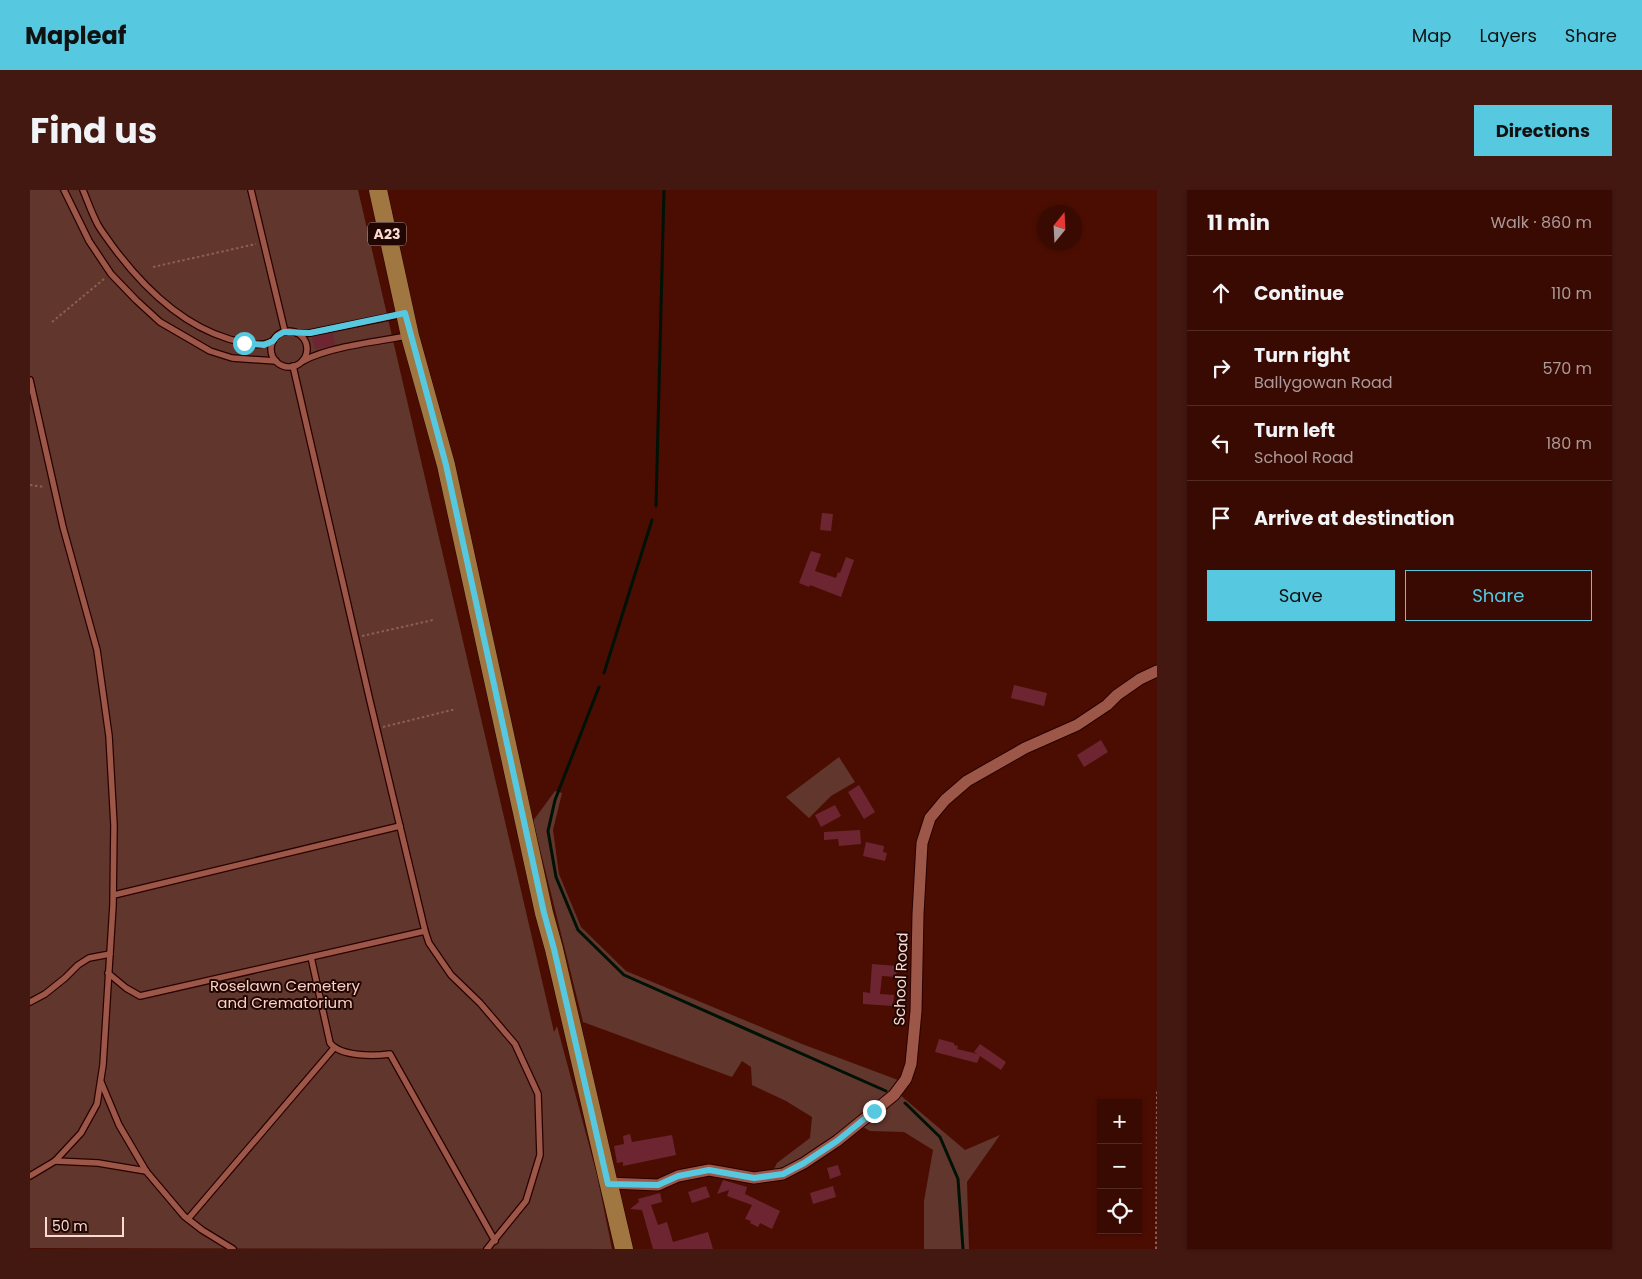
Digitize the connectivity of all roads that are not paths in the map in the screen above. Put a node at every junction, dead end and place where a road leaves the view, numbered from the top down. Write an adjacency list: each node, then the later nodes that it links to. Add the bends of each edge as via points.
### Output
1 (64, 190): 10 (lane, via 89,241 111,274 160,322 194,342 232,358)
2 (83, 190): 9 (lane, via 98,225 123,261 154,295 175,312 202,329 226,338 260,345)
3 (251, 190): 6 (lane)
4 (378, 190): 5 (main road, A23)
5 (405, 313): 7 (lane); 8 (main road, A23)
6 (284, 332): 7 (lane); 9 (lane)
7 (297, 333): 11 (lane, via 306,341 308,348)
8 (410, 336): 11 (lane, via 340,349); 27 (main road, A23, via 446,465 544,913)
9 (273, 341): 10 (lane, via 272,354)
10 (276, 361): 12 (lane)
11 (302, 362): 12 (lane)
12 (294, 366): 15 (lane)
13 (30, 380): 16 (lane, via 63,527 97,650 109,736)
14 (1157, 671): 27 (street, School Road, via 1140,679 1077,725 1025,748 967,781 930,818 922,843 916,1011 910,1064 906,1079 894,1095 837,1141 783,1174 754,1178 709,1170 678,1176 658,1185)
15 (400, 826): 16 (lane); 17 (lane)
16 (114, 895): 18 (lane)
17 (425, 931): 19 (lane); 29 (lane, via 429,943 451,975 515,1044 538,1094 540,1155 526,1201)
18 (110, 954): 20 (lane); 21 (lane, via 89,958 45,994)
19 (311, 957): 20 (lane, via 140,996); 22 (lane, via 328,1037)
20 (108, 974): 23 (lane)
21 (30, 1002)
22 (334, 1048): 28 (lane); 29 (lane, via 340,1052 375,1056 390,1054)
23 (101, 1081): 24 (lane, via 97,1104 81,1133); 25 (lane, via 119,1125)
24 (55, 1161): 25 (lane, via 98,1163); 26 (lane)
25 (146, 1171): 28 (lane)
26 (30, 1176)
27 (608, 1184): 32 (main road, A23)
28 (188, 1219): 30 (lane)
29 (495, 1241): 31 (lane)
30 (233, 1249)
31 (487, 1249)
32 (624, 1249)

